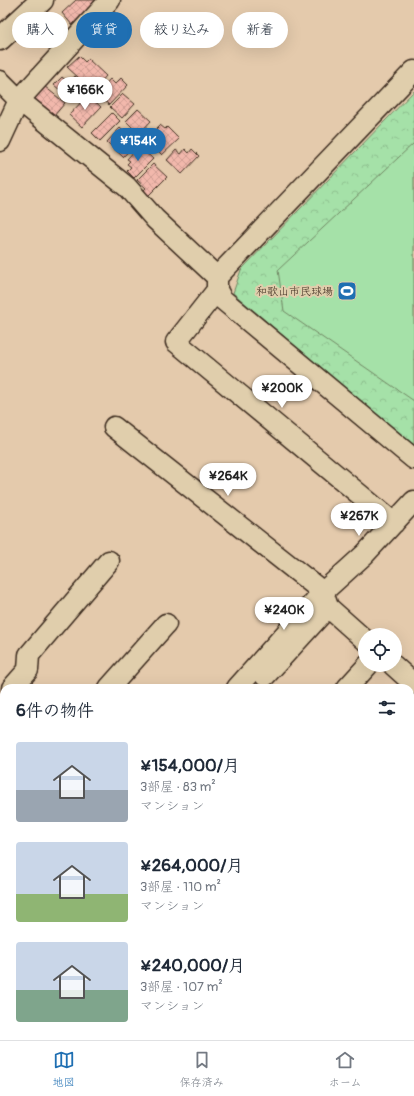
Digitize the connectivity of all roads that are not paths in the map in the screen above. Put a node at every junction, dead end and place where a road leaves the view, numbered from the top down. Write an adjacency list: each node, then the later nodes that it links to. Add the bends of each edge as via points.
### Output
1 (42, 0): 3 (street)
2 (110, 0): 6 (street)
3 (0, 39)
4 (414, 71): 8 (street)
5 (0, 81): 6 (street)
6 (19, 100): 7 (street); 8 (street, via 127,187)
7 (0, 141)
8 (217, 283): 10 (street, via 222,299); 12 (street, via 176,342)
9 (114, 426): 14 (street)
10 (414, 459)
11 (414, 501): 12 (street)
12 (394, 523): 14 (street)
13 (109, 561): 20 (street, via 29,655 28,670)
14 (325, 600): 16 (street); 19 (street); 22 (street)
15 (166, 624): 21 (street)
16 (358, 633)
17 (362, 672): 23 (street)
18 (401, 672): 24 (street)
19 (264, 677)
20 (16, 684)
21 (113, 684)
22 (242, 684)
23 (351, 684)
24 (414, 684)

